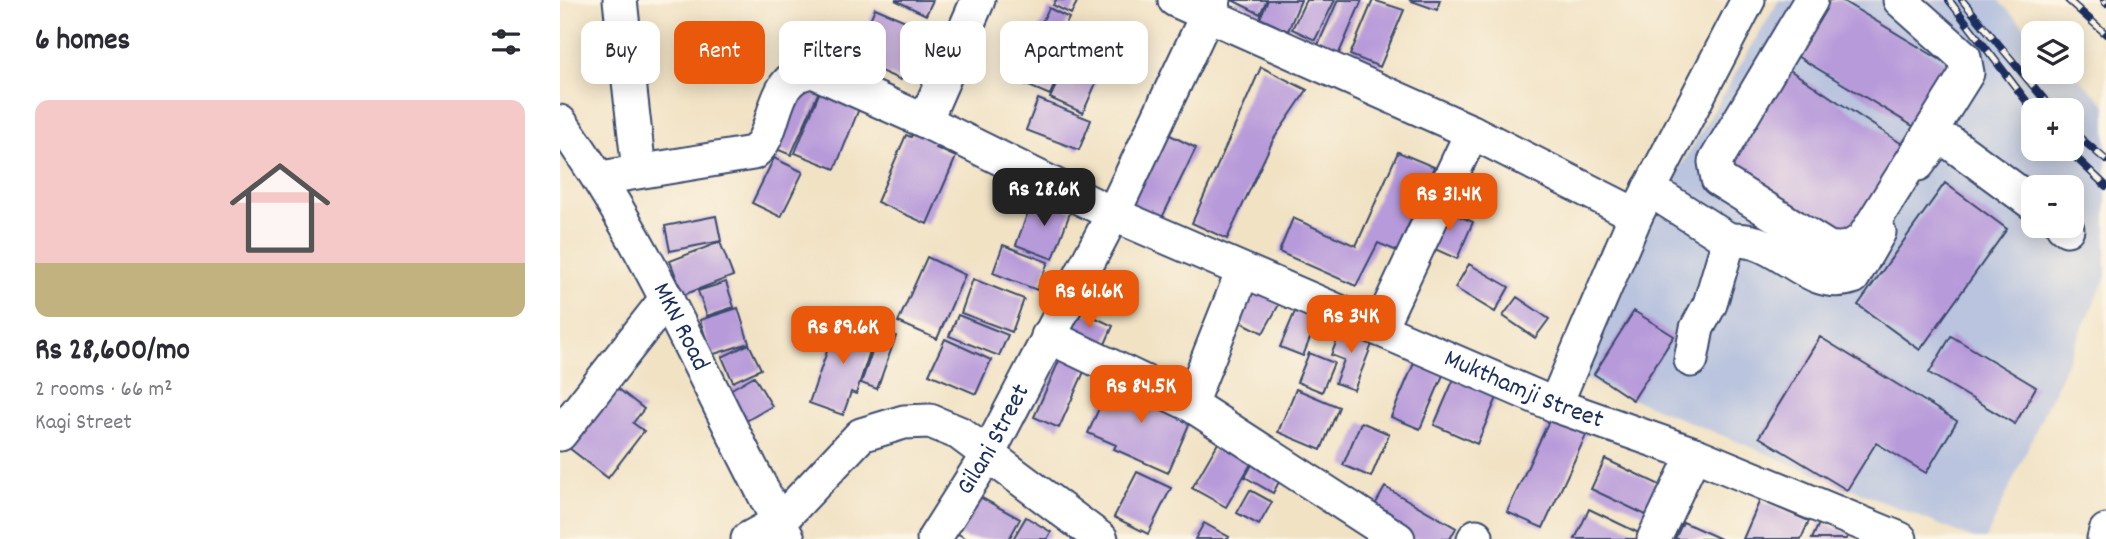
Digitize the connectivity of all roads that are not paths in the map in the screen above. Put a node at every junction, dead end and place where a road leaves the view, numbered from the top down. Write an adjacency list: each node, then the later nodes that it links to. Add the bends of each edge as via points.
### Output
1 (620, 0): 11 (street)
2 (978, 0): 8 (street)
3 (1175, 0): 7 (street)
4 (1811, 0): 5 (street, via 1715,162 1714,171 1729,186 1840,251 1863,239 1967,73 1964,57)
5 (1900, 0)
6 (1736, 4): 14 (street)
7 (1211, 7): 10 (street); 15 (street, Gilani Street)
8 (925, 121): 11 (street, Mukthamji Street, via 813,71 800,72 789,81 756,151); 15 (street, Mukthamji Street)
9 (560, 122): 12 (street, MKN Road)
10 (1472, 132): 14 (street); 19 (street)
11 (639, 172): 12 (street)
12 (601, 178): 18 (street, MKN Road)
13 (2021, 194): 16 (street, via 1951,143 1936,140 1853,277 1821,279 1758,244)
14 (1643, 202): 16 (street); 23 (street)
15 (1113, 214): 17 (street, Mukthamji Street); 20 (street, Gilani Street)
16 (1728, 240): 21 (street, via 1710,304 1696,328)
17 (1243, 271): 19 (street, Mukthamji Street); 22 (street)
18 (667, 298): 24 (street); 27 (street, MKN Road)
19 (1379, 329): 23 (street, Mukthamji Street)
20 (1048, 336): 22 (street); 25 (street, Gilani Street)
21 (1692, 360)
22 (1189, 404): 32 (street)
23 (1555, 405): 26 (street, Mukthamji Street)
24 (560, 434)
25 (988, 454): 27 (street, via 959,433 930,421 904,422 861,435); 30 (street, Gilani Street); 31 (street)
26 (1694, 454): 33 (street); 34 (street, Mukthamji Street)
27 (784, 531): 29 (street)
28 (2106, 531): 35 (street)
29 (748, 539)
30 (934, 539)
31 (1101, 539)
32 (1398, 539)
33 (1654, 539)
34 (1900, 539)
35 (2104, 539)

